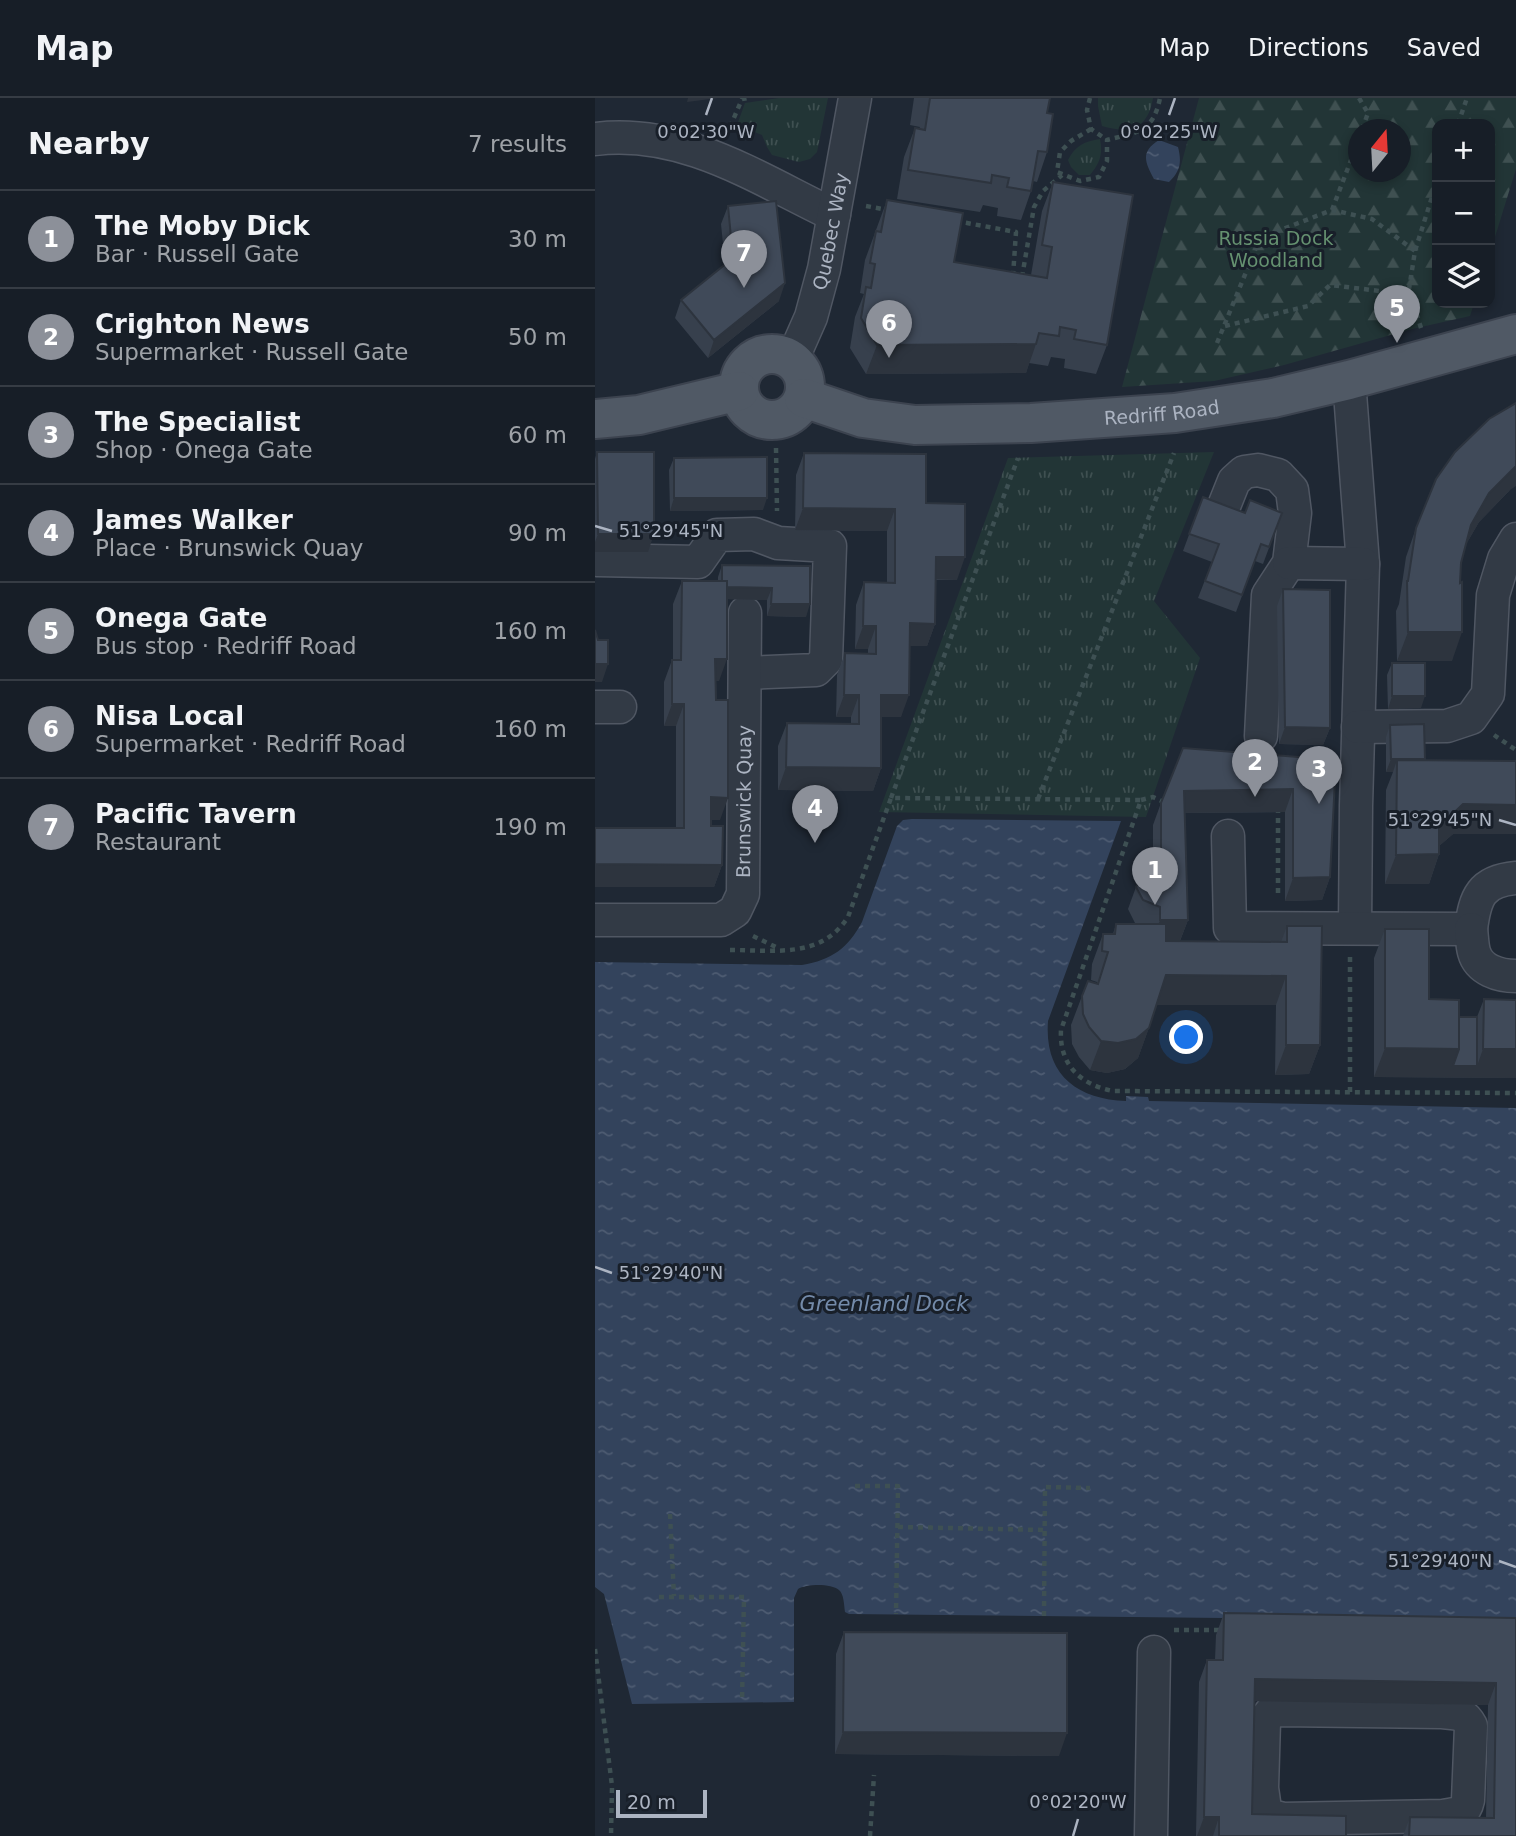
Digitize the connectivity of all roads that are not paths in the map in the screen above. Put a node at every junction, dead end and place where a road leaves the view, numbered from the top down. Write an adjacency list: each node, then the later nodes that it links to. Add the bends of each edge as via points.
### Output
1 (855, 98): 3 (street, Quebec Way)
2 (595, 139): 3 (street, via 670,143 728,162)
3 (834, 215): 5 (street, Quebec Way, via 811,317)
4 (1516, 334): 6 (main road, Redriff Road)
5 (792, 360): 7 (main road, via 769,353 755,357 739,378); 8 (main road, via 806,380)
6 (1349, 380): 8 (main road, Redriff Road, via 1273,398 1175,413 1031,423 915,425 863,418); 14 (street)
7 (739, 391): 8 (main road, via 746,408 760,418 775,420 789,416); 9 (main road, via 639,415)
8 (804, 398)
9 (595, 419)
10 (1222, 511): 13 (street, via 1234,481 1244,472 1278,475 1292,490)
11 (1516, 539): 17 (street, via 1504,559 1493,595 1488,694 1471,718 1447,726)
12 (598, 560): 16 (street, via 698,562 717,535 754,534 778,543 830,546 826,660 816,670)
13 (1289, 563): 14 (street); 18 (street, via 1268,595)
14 (1363, 564): 17 (street)
15 (745, 613): 16 (street, Brunswick Quay)
16 (745, 673): 21 (street, Brunswick Quay, via 743,894 735,911 721,920)
17 (1358, 727): 22 (street)
18 (1261, 736)
19 (1228, 836): 22 (street, via 1218,936)
20 (1516, 878): 23 (street, via 1495,882 1484,890 1474,906)
21 (595, 920)
22 (1352, 928): 23 (street)
23 (1471, 929): 24 (street, via 1474,953 1484,967 1503,976)
24 (1516, 976)
25 (1154, 1652): 27 (street)
26 (1377, 1826): 26 (street, via 1268,1815 1262,1788 1264,1721 1272,1711 1441,1712 1467,1718 1471,1726 1467,1808)
27 (1151, 1836)

